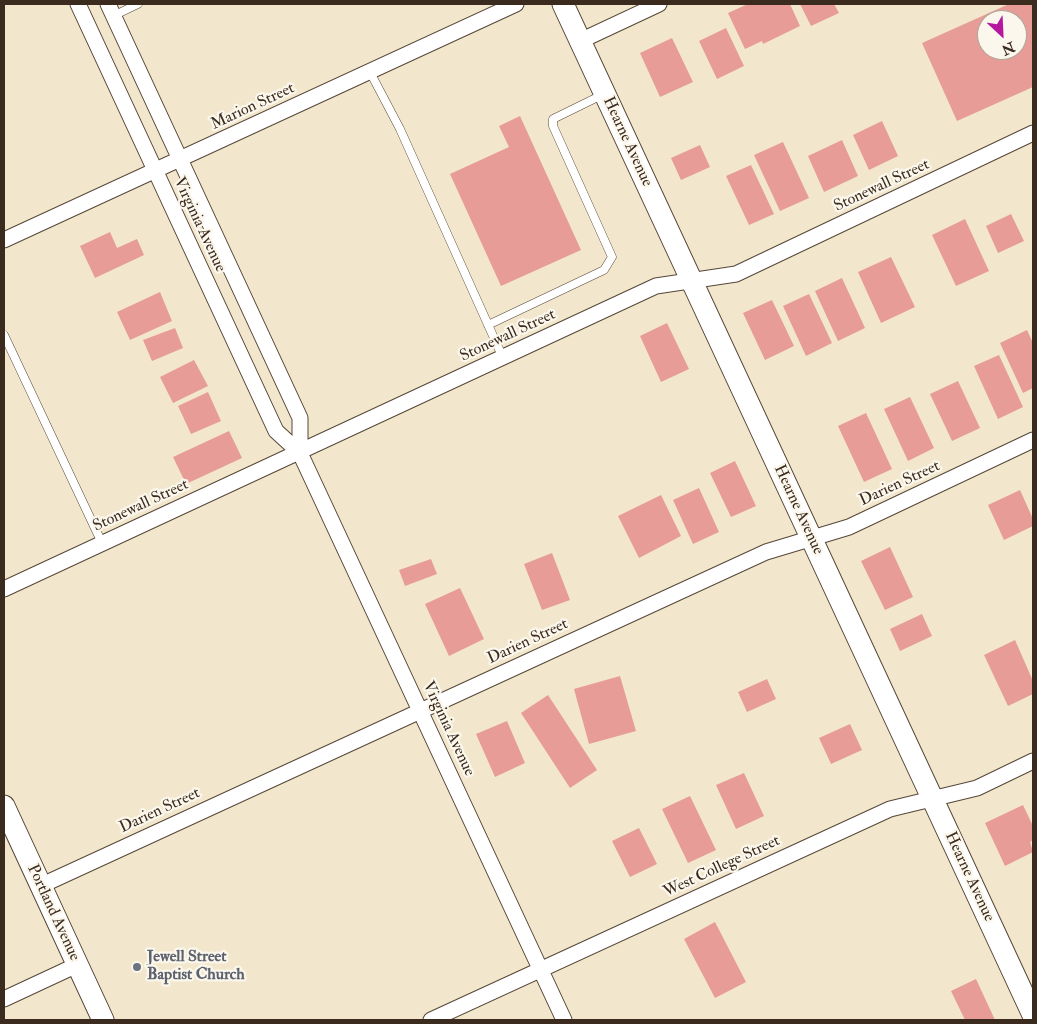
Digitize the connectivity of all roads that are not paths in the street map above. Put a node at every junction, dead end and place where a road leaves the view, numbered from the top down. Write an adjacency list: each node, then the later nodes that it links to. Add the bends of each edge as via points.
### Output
1 (78, 4): 12 (street, Virginia Avenue)
2 (138, 4): 6 (lane)
3 (516, 4): 8 (street, Marion Street)
4 (562, 4): 7 (main road, Hearne Avenue)
5 (659, 4): 7 (street)
6 (110, 10): 11 (street, Virginia Avenue)
7 (580, 41): 9 (main road, Hearne Avenue)
8 (370, 72): 11 (street, Marion Street); 15 (lane, via 400,129)
9 (604, 94): 14 (main road, Hearne Avenue); 15 (lane, via 553,119 553,126 612,257 604,270)
10 (1033, 133): 14 (street, Stonewall Street, via 736,274)
11 (180, 160): 12 (street, Marion Street); 19 (street, Virginia Avenue, via 300,418)
12 (154, 171): 13 (street, Marion Street); 19 (street, Virginia Avenue, via 276,431)
13 (4, 240)
14 (692, 282): 17 (street, Stonewall Street, via 656,286); 20 (main road, Hearne Avenue)
15 (488, 325): 17 (lane)
16 (4, 334): 21 (lane)
17 (503, 358): 19 (street, Stonewall Street)
18 (1033, 440): 20 (street, Darien Street, via 849,527)
19 (300, 453): 21 (street, Stonewall Street); 23 (street, Virginia Avenue)
20 (811, 537): 23 (street, Darien Street, via 766,552); 25 (main road, Hearne Avenue)
21 (102, 543): 22 (street, Stonewall Street)
22 (4, 589)
23 (420, 710): 27 (street, Darien Street); 29 (street, Virginia Avenue)
24 (1033, 761): 25 (street, West College Street, via 977,788)
25 (932, 799): 29 (street, West College Street, via 890,809); 31 (main road, Hearne Avenue)
26 (5, 810): 27 (main road, Portland Avenue)
27 (40, 886): 28 (main road, Portland Avenue)
28 (77, 964): 30 (street); 32 (main road, Portland Avenue)
29 (540, 970): 33 (street, West College Street); 34 (street, Virginia Avenue)
30 (4, 998)
31 (1033, 1015)
32 (103, 1020)
33 (431, 1020)
34 (564, 1020)

